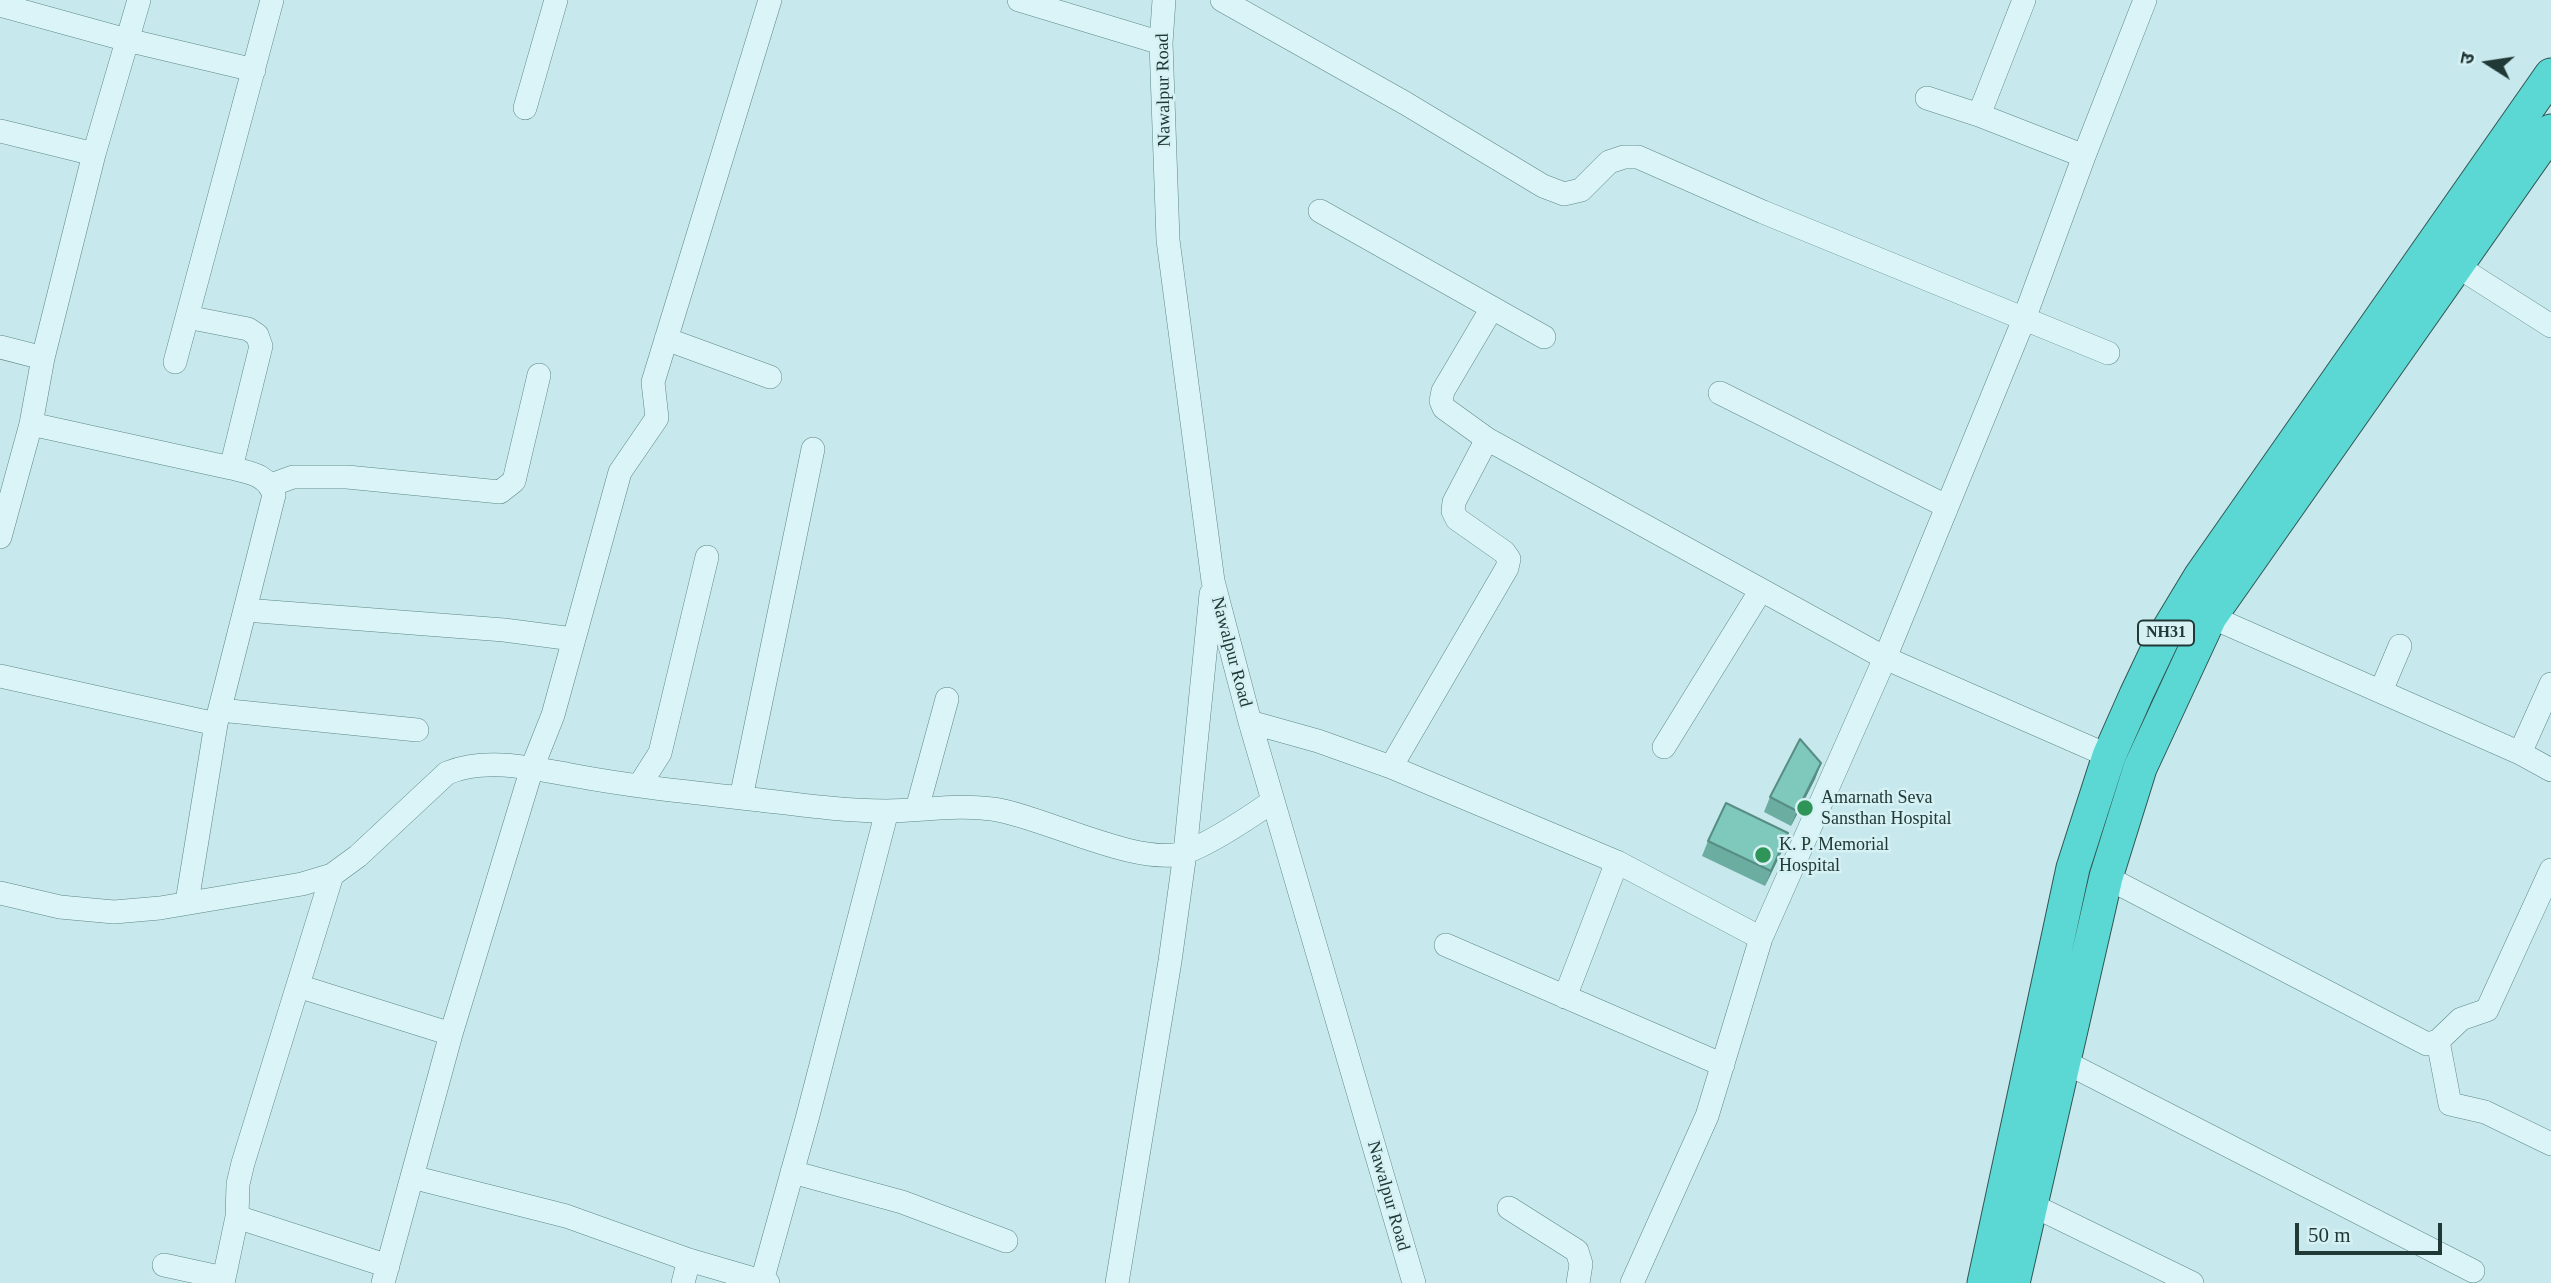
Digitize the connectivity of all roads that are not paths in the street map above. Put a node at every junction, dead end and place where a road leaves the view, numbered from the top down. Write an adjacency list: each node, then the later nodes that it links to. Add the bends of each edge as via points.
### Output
1 (139, 0): 11 (street)
2 (272, 0): 13 (street)
3 (556, 0): 16 (street)
4 (771, 0): 29 (street)
5 (1019, 0): 12 (street)
6 (1164, 0): 12 (street, Nawalpur Road)
7 (1222, 0): 26 (street, via 1543,186 1564,194 1581,190 1609,162 1638,157)
8 (2024, 0): 17 (street)
9 (2145, 0): 21 (street)
10 (0, 5): 11 (street)
11 (127, 40): 13 (street); 20 (street)
12 (1161, 43): 45 (street, Nawalpur Road, via 1168,240)
13 (254, 70): 25 (street)
14 (2551, 75): 48 (highway, NH31, via 2216,554)
15 (1927, 98): 17 (street)
16 (525, 107)
17 (1979, 115): 21 (street)
18 (0, 131): 20 (street)
19 (2551, 131): 23 (highway, NH31)
20 (94, 154): 32 (street)
21 (2084, 156): 26 (street)
22 (1320, 211): 24 (street)
23 (2457, 266): 27 (street); 48 (highway, NH31)
24 (1492, 308): 28 (street); 38 (street, via 1441,401 1444,408)
25 (187, 317): 33 (street); 40 (street, via 248,328 261,346)
26 (2024, 319): 31 (street); 42 (street)
27 (2551, 326)
28 (1544, 337)
29 (666, 339): 35 (street); 49 (street, via 653,382 657,418 620,472)
30 (0, 347): 32 (street)
31 (2108, 353)
32 (43, 358): 37 (street)
33 (175, 362)
34 (539, 375): 41 (street, via 514,481 500,492 346,477 293,477)
35 (770, 377)
36 (1720, 393): 42 (street)
37 (31, 424): 40 (street); 43 (street)
38 (1488, 439): 46 (street); 62 (street, via 1453,511 1457,519 1504,552 1509,559 1507,569)
39 (813, 449): 66 (street)
40 (231, 468): 41 (street, via 260,476)
41 (271, 485): 47 (street, via 274,495)
42 (1946, 506): 51 (street)
43 (0, 537)
44 (706, 557): 65 (street, via 660,753)
45 (1213, 581): 57 (street, Nawalpur Road); 70 (street)
46 (1761, 590): 51 (street); 59 (street)
47 (245, 610): 49 (street); 56 (street)
48 (2197, 610): 54 (street); 61 (highway, NH31, via 2162,640); 74 (highway, NH31)
49 (573, 639): 63 (street, via 553,715)
50 (2400, 646): 54 (street)
51 (1885, 658): 61 (street); 77 (street)
52 (0, 676): 56 (street)
53 (2551, 684): 60 (street)
54 (2381, 691): 60 (street)
55 (947, 699): 68 (street)
56 (218, 717): 58 (street); 76 (street)
57 (1250, 722): 62 (street); 67 (street, Nawalpur Road)
58 (418, 730)
59 (1664, 747)
60 (2520, 752): 64 (street)
61 (2109, 756): 103 (highway, NH31, via 2073,868)
62 (1391, 767): 71 (street)
63 (531, 768): 65 (street); 73 (street, via 480,764 447,773); 81 (street)
64 (2551, 770)
65 (639, 786): 66 (street)
66 (741, 798): 69 (street)
67 (1273, 801): 70 (street); 100 (street, Nawalpur Road)
68 (917, 809): 69 (street); 70 (street, via 996,809 1138,852)
69 (887, 811): 86 (street)
70 (1185, 853): 99 (street)
71 (1616, 862): 77 (street); 80 (street)
72 (2551, 870): 82 (street, via 2487,1010 2460,1019)
73 (332, 876): 76 (street); 79 (street)
74 (2106, 877): 82 (street, via 2427,1044); 83 (highway, NH31)
75 (0, 893): 76 (street, via 60,907 114,912)
76 (187, 902)
77 (1761, 938): 84 (street)
78 (1447, 945): 80 (street)
79 (298, 986): 81 (street); 90 (street, via 243,1163)
80 (1565, 997): 84 (street)
81 (451, 1034): 87 (street)
82 (2438, 1041): 85 (street, via 2450,1104 2485,1112)
83 (2063, 1061): 88 (highway, NH31); 94 (street)
84 (1723, 1065): 102 (street, via 1707,1116)
85 (2551, 1144)
86 (792, 1172): 91 (street, via 902,1202); 97 (street)
87 (412, 1177): 92 (street, via 566,1216); 95 (street)
88 (2032, 1205): 104 (highway, NH31); 105 (street)
89 (1509, 1208): 101 (street, via 1577,1251 1581,1264)
90 (237, 1217): 95 (street); 96 (street)
91 (1006, 1241)
92 (689, 1260): 97 (street); 98 (street)
93 (164, 1265): 96 (street)
94 (2473, 1271)
95 (385, 1274)
96 (224, 1280)
97 (765, 1282)
98 (683, 1283)
99 (1117, 1283)
100 (1414, 1283)
101 (1578, 1283)
102 (1632, 1283)
103 (1984, 1283)
104 (2013, 1283)
105 (2192, 1283)

